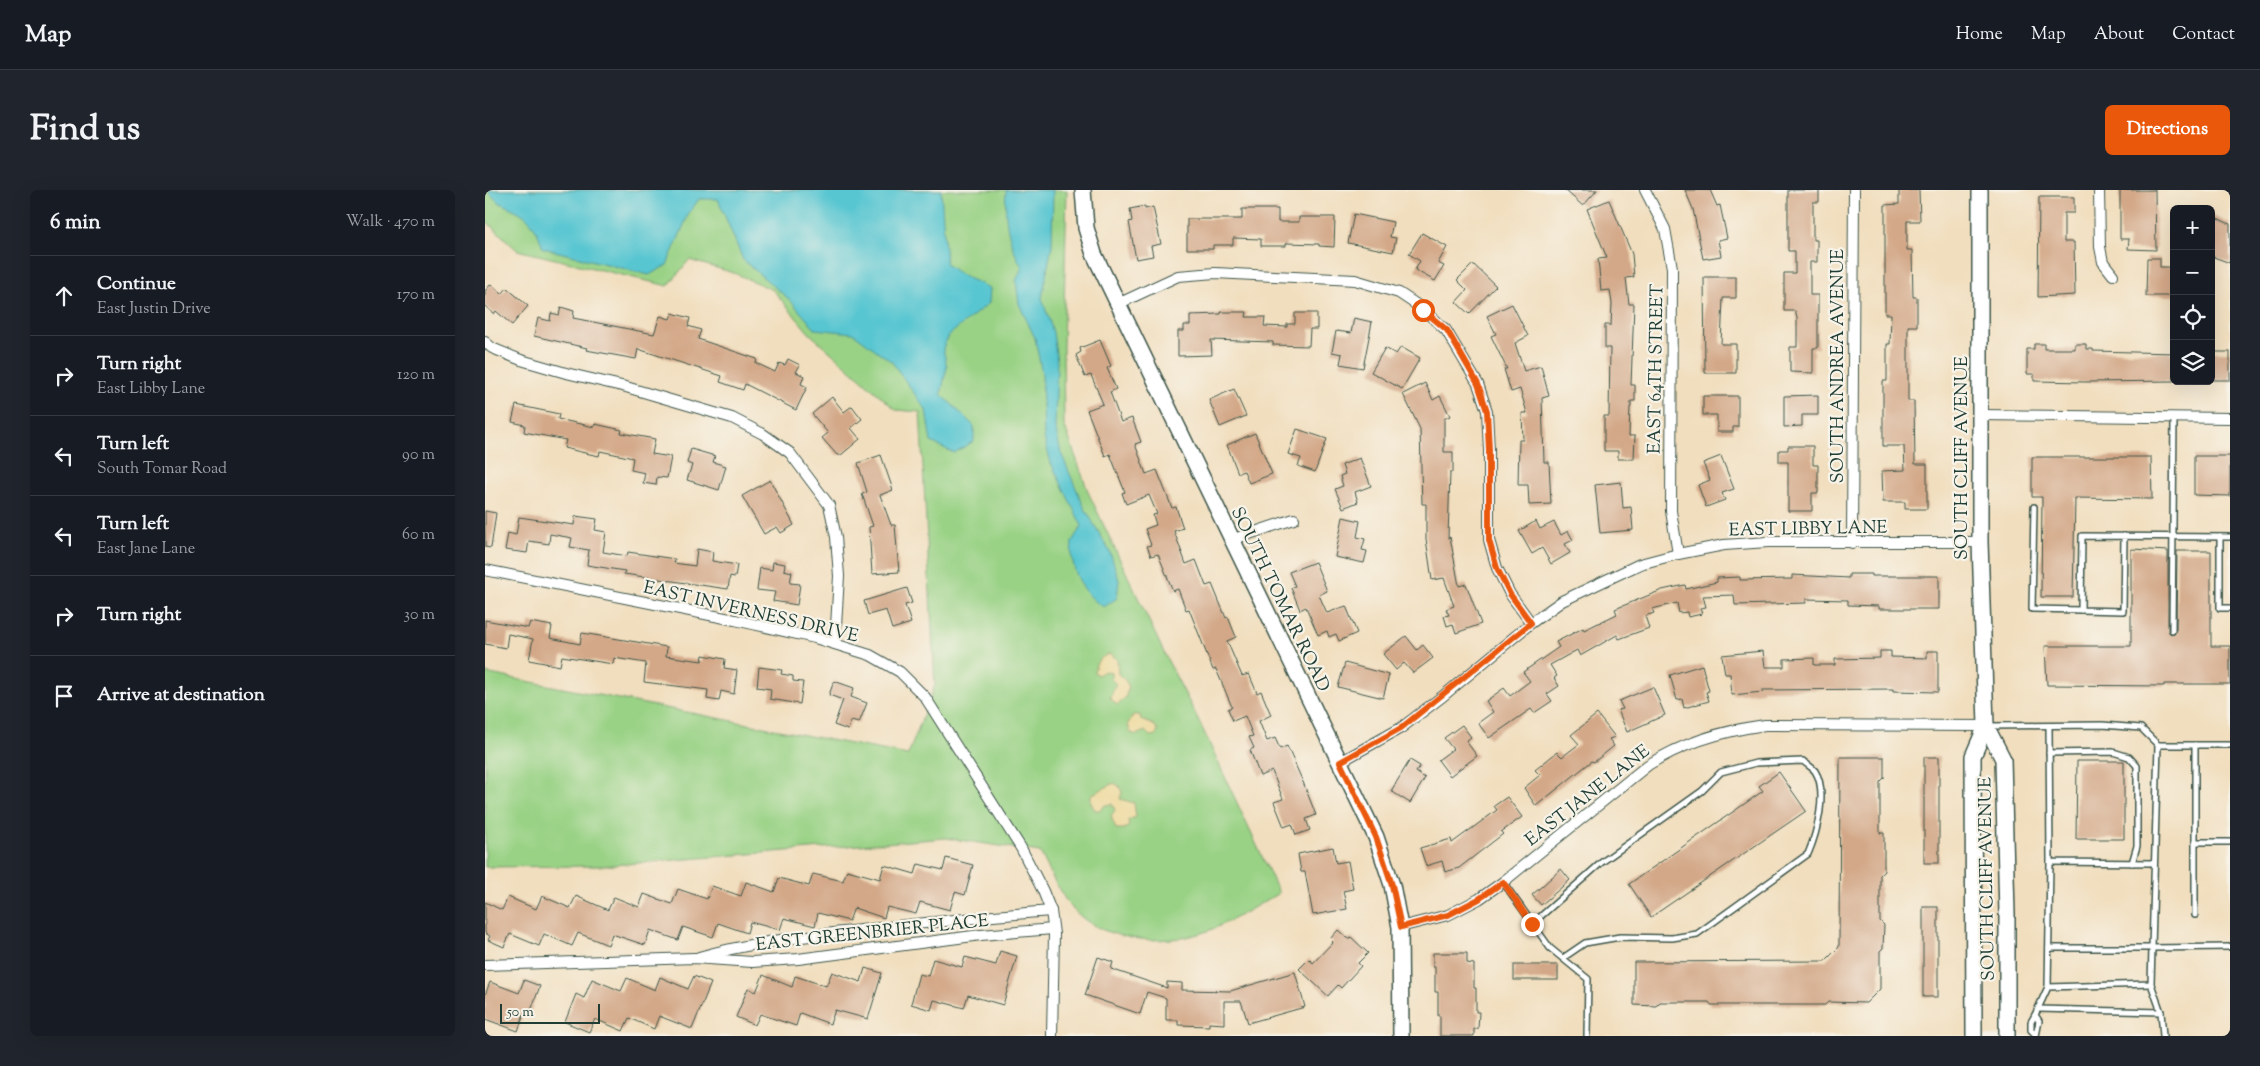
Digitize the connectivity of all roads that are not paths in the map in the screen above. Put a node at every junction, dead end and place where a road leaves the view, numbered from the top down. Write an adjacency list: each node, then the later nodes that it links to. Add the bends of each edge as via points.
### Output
1 (1083, 190): 7 (main road, SOUTH TOMAR ROAD, via 1086,228 1091,245)
2 (1645, 190): 21 (street, EAST 64TH STREET, via 1665,229 1672,268 1671,501)
3 (1854, 190): 20 (street, SOUTH ANDREA AVENUE)
4 (1980, 190): 9 (main road, SOUTH CLIFF AVENUE)
5 (2099, 190): 6 (street, via 2100,247 2103,262)
6 (2113, 275)
7 (1120, 303): 18 (main road, SOUTH TOMAR ROAD); 25 (street, via 1178,276 1215,273 1355,280 1399,293 1423,310 1447,330 1478,384 1487,411 1489,540 1497,568 1510,594)
8 (485, 342): 27 (street, via 492,348 529,362 733,418 790,453 829,505 836,536 839,576)
9 (1980, 416): 10 (street); 19 (main road, SOUTH CLIFF AVENUE)
10 (2174, 417): 11 (street); 15 (lane)
11 (2230, 418)
12 (2034, 507): 24 (lane, via 2032,609)
13 (1294, 519): 18 (street)
14 (2124, 536): 15 (lane); 24 (lane, via 2082,536); 24 (lane, via 2123,611)
15 (2173, 537): 16 (lane); 26 (lane)
16 (2220, 537): 17 (lane); 23 (lane, via 2220,608)
17 (2230, 537)
18 (1231, 540): 34 (main road, SOUTH TOMAR ROAD)
19 (1980, 542): 20 (street, EAST LIBBY LANE); 28 (main road, SOUTH CLIFF AVENUE)
20 (1852, 543): 21 (street, EAST LIBBY LANE, via 1768,542 1724,545)
21 (1678, 554): 25 (street, EAST LIBBY LANE, via 1640,564 1604,580)
22 (485, 570): 27 (street, EAST INVERNESS DRIVE)
23 (2230, 608)
24 (2081, 610)
25 (1531, 623): 34 (street, EAST LIBBY LANE, via 1401,728)
26 (2172, 630)
27 (835, 643): 41 (street, EAST INVERNESS DRIVE, via 870,655 900,672 925,697 1021,848)
28 (1986, 726): 29 (lane); 40 (street, EAST JANE LANE, via 1765,725 1702,738 1648,765); 60 (main road, SOUTH CLIFF AVENUE, via 1973,756); 61 (main road, SOUTH CLIFF AVENUE, via 2003,759)
29 (2049, 726): 30 (lane, via 2141,728); 33 (lane)
30 (2158, 745): 31 (lane); 39 (lane)
31 (2195, 745): 32 (lane); 35 (lane)
32 (2230, 745)
33 (2049, 753): 37 (lane); 38 (lane, via 2113,752 2129,757 2137,766 2137,846)
34 (1340, 762): 44 (main road, SOUTH TOMAR ROAD, via 1376,837 1392,885)
35 (2195, 842): 36 (lane); 42 (lane)
36 (2230, 842)
37 (2050, 862): 38 (lane); 47 (lane)
38 (2132, 863): 39 (lane)
39 (2154, 863): 48 (lane)
40 (1503, 882): 43 (lane); 44 (street, EAST JANE LANE, via 1448,915)
41 (1051, 911): 45 (street, EAST INVERNESS DRIVE); 49 (street, EAST GREENBRIER PLACE, via 785,939 728,948)
42 (2195, 915)
43 (1532, 924): 50 (lane, via 1550,948); 50 (lane, via 1602,862 1702,791 1721,772 1756,763 1803,761 1815,771 1822,790 1815,837 1808,854 1697,934 1672,938 1620,936 1585,943)
44 (1401, 927): 58 (main road, SOUTH TOMAR ROAD)
45 (1053, 929): 49 (street, EAST GREENBRIER PLACE, via 798,959 752,962); 57 (street, EAST INVERNESS DRIVE)
46 (2230, 947): 48 (lane)
47 (2049, 948): 48 (lane); 53 (lane)
48 (2152, 948): 52 (lane)
49 (693, 958): 51 (street, EAST GREENBRIER PLACE)
50 (1563, 958): 59 (lane, via 1588,979)
51 (485, 965)
52 (2151, 984): 53 (lane); 55 (lane)
53 (2048, 987): 54 (lane)
54 (2038, 1009): 55 (lane); 56 (lane, via 2035,1015 2039,1030)
55 (2161, 1012): 62 (lane)
56 (2036, 1035)
57 (1052, 1036)
58 (1401, 1036)
59 (1587, 1036)
60 (1973, 1036)
61 (2007, 1036)
62 (2163, 1036)

